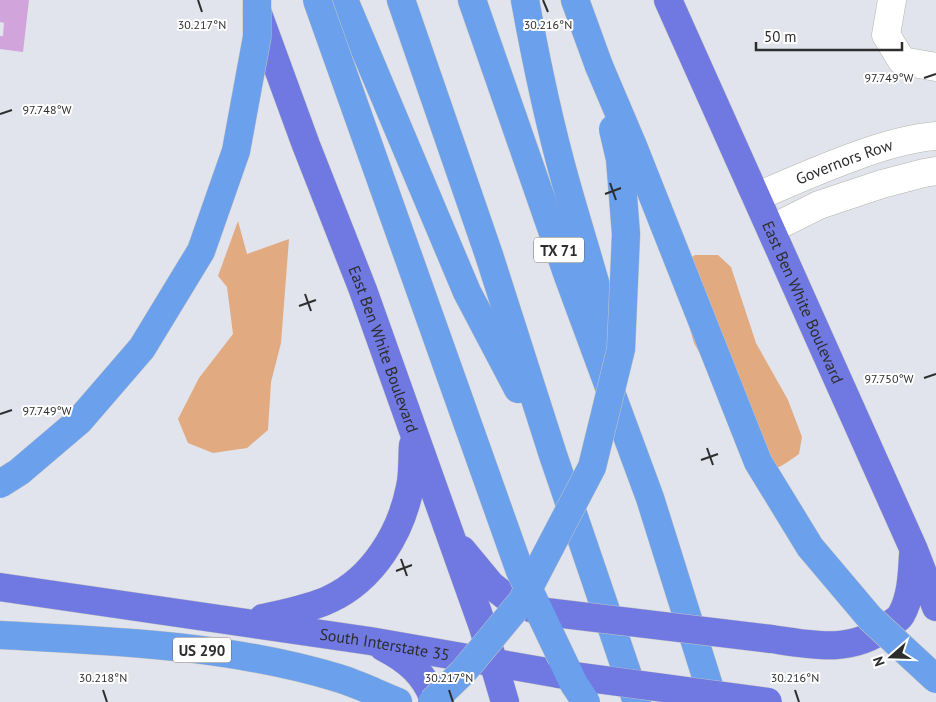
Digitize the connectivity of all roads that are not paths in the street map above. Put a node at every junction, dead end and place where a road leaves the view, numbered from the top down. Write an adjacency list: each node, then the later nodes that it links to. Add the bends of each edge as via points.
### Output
1 (255, 0): 16 (main road, East Ben White Boulevard); 18 (highway, bridge, via 257,37 236,151 201,251 142,348 79,421)
2 (317, 0): 32 (highway, bridge, via 520,571 574,684)
3 (344, 0): 17 (highway, via 467,292)
4 (401, 0): 17 (highway, via 489,255)
5 (472, 0): 19 (highway, TX 71)
6 (524, 0): 19 (highway, via 566,181 605,314)
7 (575, 0): 10 (highway)
8 (668, 0): 14 (main road, East Ben White Boulevard)
9 (892, 0): 11 (street, via 886,35 902,61)
10 (600, 66): 28 (highway, bridge, via 758,462 810,548 870,618); 30 (highway, bridge, via 620,159 626,234 621,349 592,467 522,601)
11 (936, 67)
12 (936, 136): 14 (street, Governors Row, via 920,137 874,150)
13 (936, 172): 15 (street, Governors Row, via 882,184 819,205)
14 (756, 197): 15 (main road, East Ben White Boulevard)
15 (771, 230): 21 (main road, East Ben White Boulevard)
16 (414, 434): 20 (main road, East Ben White Boulevard); 24 (main road, via 411,487 399,527 380,557 362,577 331,599)
17 (553, 455): 33 (highway)
18 (0, 484)
19 (650, 498): 34 (highway, TX 71)
20 (452, 538): 21 (main road, bridge, via 491,584 509,599 538,611 826,647 852,643 877,634 900,616 911,587); 27 (main road, East Ben White Boulevard)
21 (914, 550): 23 (main road, East Ben White Boulevard)
22 (0, 587): 24 (main road, South Interstate 35)
23 (936, 607)
24 (246, 622): 26 (main road, South Interstate 35)
25 (0, 635): 29 (highway, US 290, via 110,640 241,654 339,678)
26 (370, 641): 27 (main road, South Interstate 35); 30 (main road, via 401,656 417,670)
27 (493, 662): 31 (main road, East Ben White Boulevard); 35 (main road, South Interstate 35, bridge)
28 (936, 679)
29 (398, 702)
30 (434, 702)
31 (505, 702)
32 (586, 702)
33 (637, 702)
34 (714, 702)
35 (768, 702)

